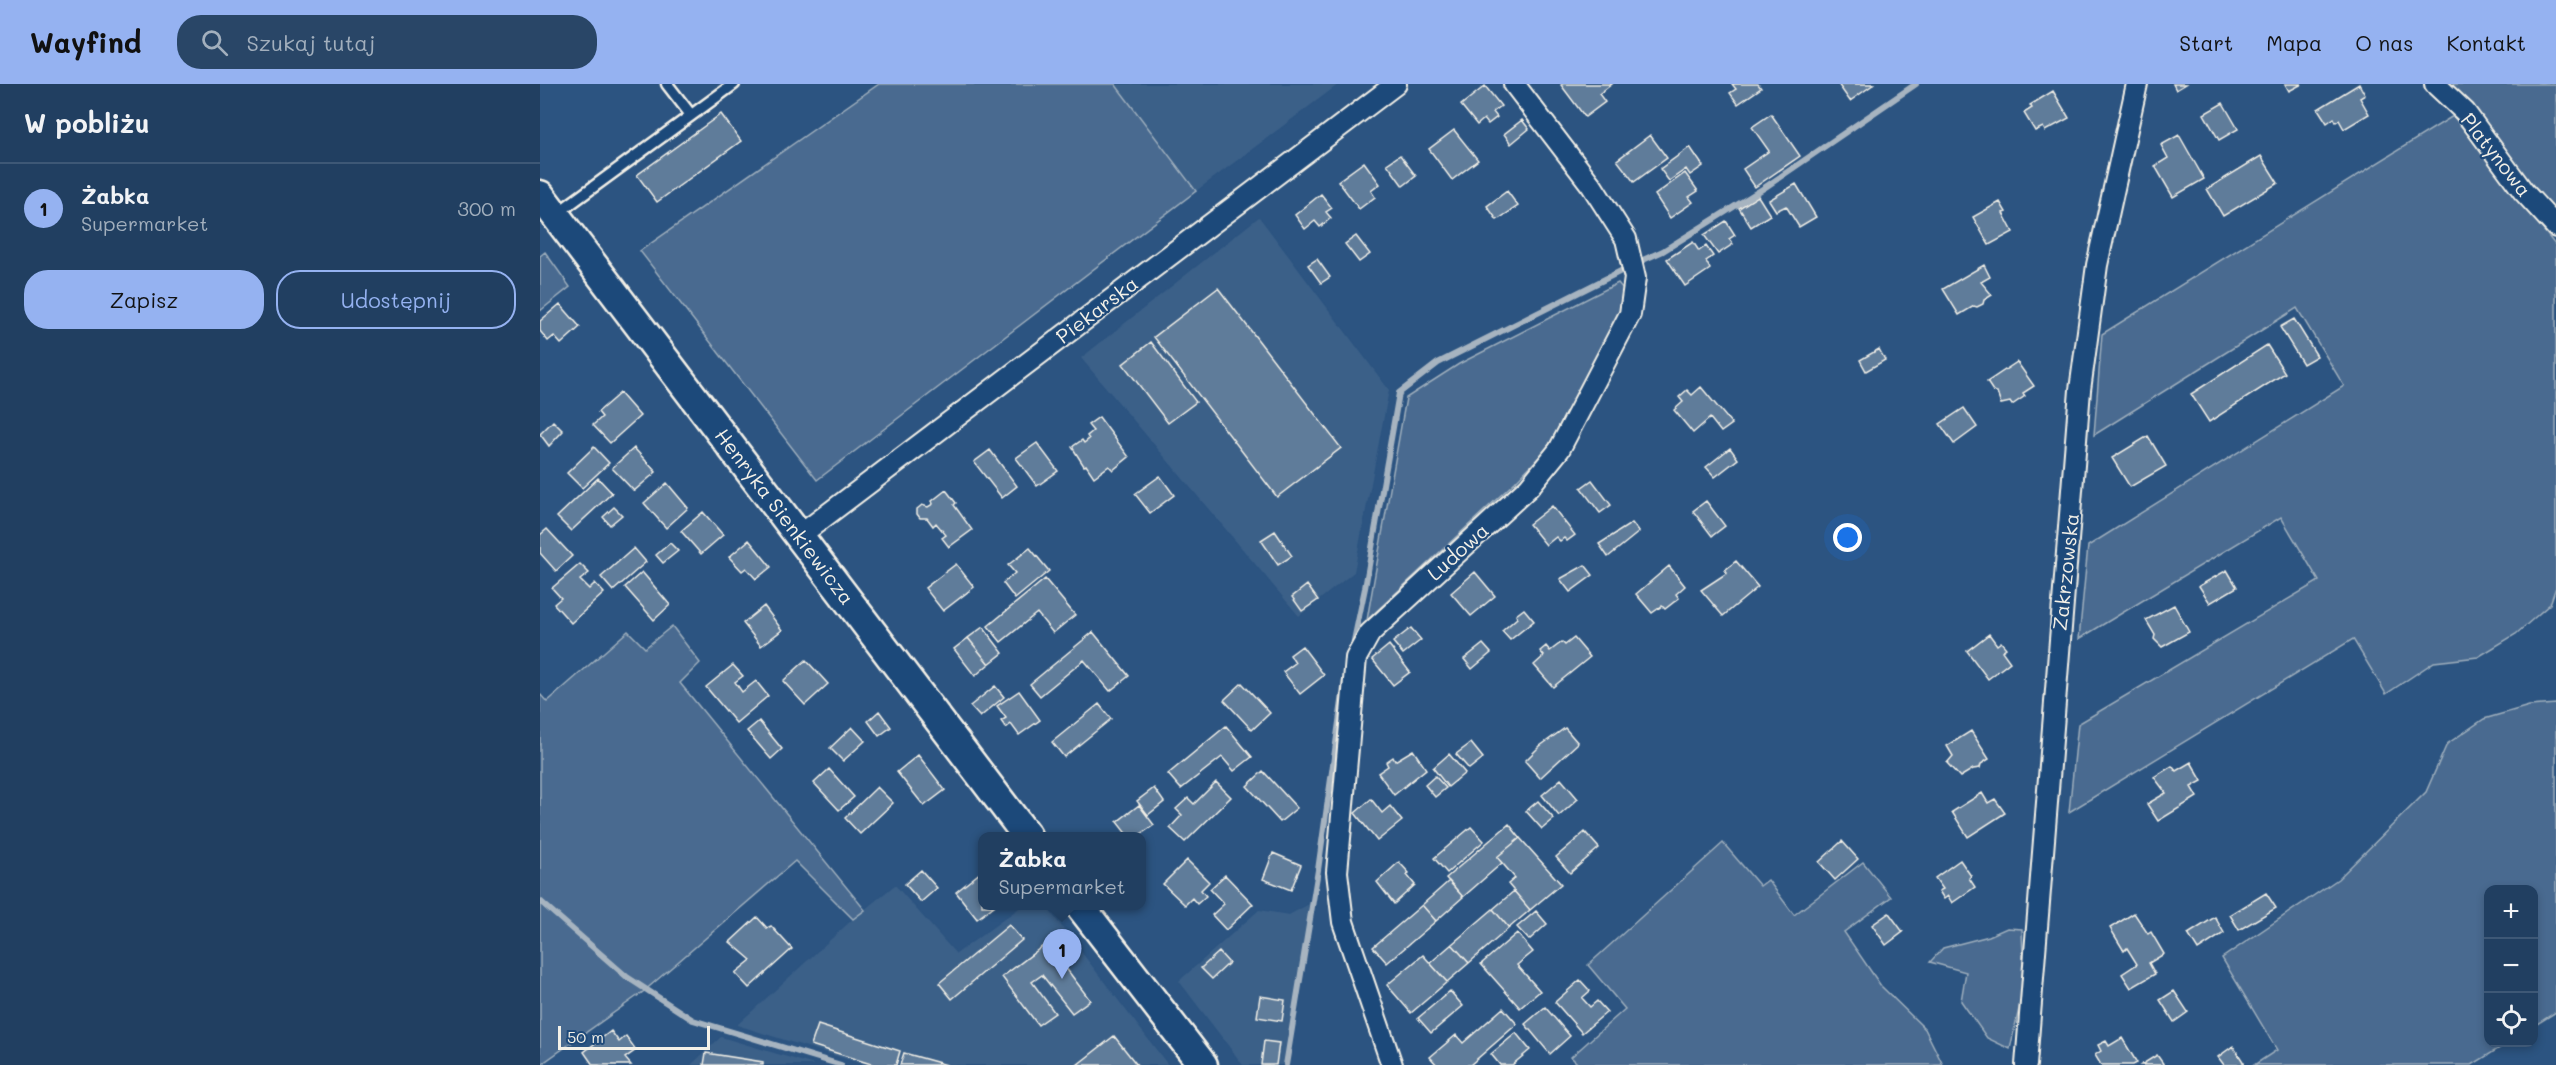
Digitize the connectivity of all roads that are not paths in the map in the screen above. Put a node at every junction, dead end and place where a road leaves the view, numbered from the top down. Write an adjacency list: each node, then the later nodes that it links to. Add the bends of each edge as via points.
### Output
1 (668, 84): 7 (lane)
2 (734, 84): 7 (lane)
3 (1396, 84): 10 (street, Piekarska)
4 (1514, 84): 14 (street, Ludowa, via 1592,186 1626,239 1635,278 1630,314 1559,450 1529,487 1370,633 1356,657 1337,872 1343,922)
5 (2137, 84): 15 (street, Zakrzowska, via 2097,264 2080,390)
6 (2435, 84): 9 (street, Platynowa, via 2465,112 2523,191)
7 (691, 115): 8 (lane)
8 (548, 205): 10 (main road, Henryka Sienkiewicza)
9 (2556, 227)
10 (799, 536): 11 (main road, Henryka Sienkiewicza)
11 (1023, 832)
12 (1083, 910): 13 (main road)
13 (1203, 1065)
14 (1392, 1065)
15 (2026, 1065)

